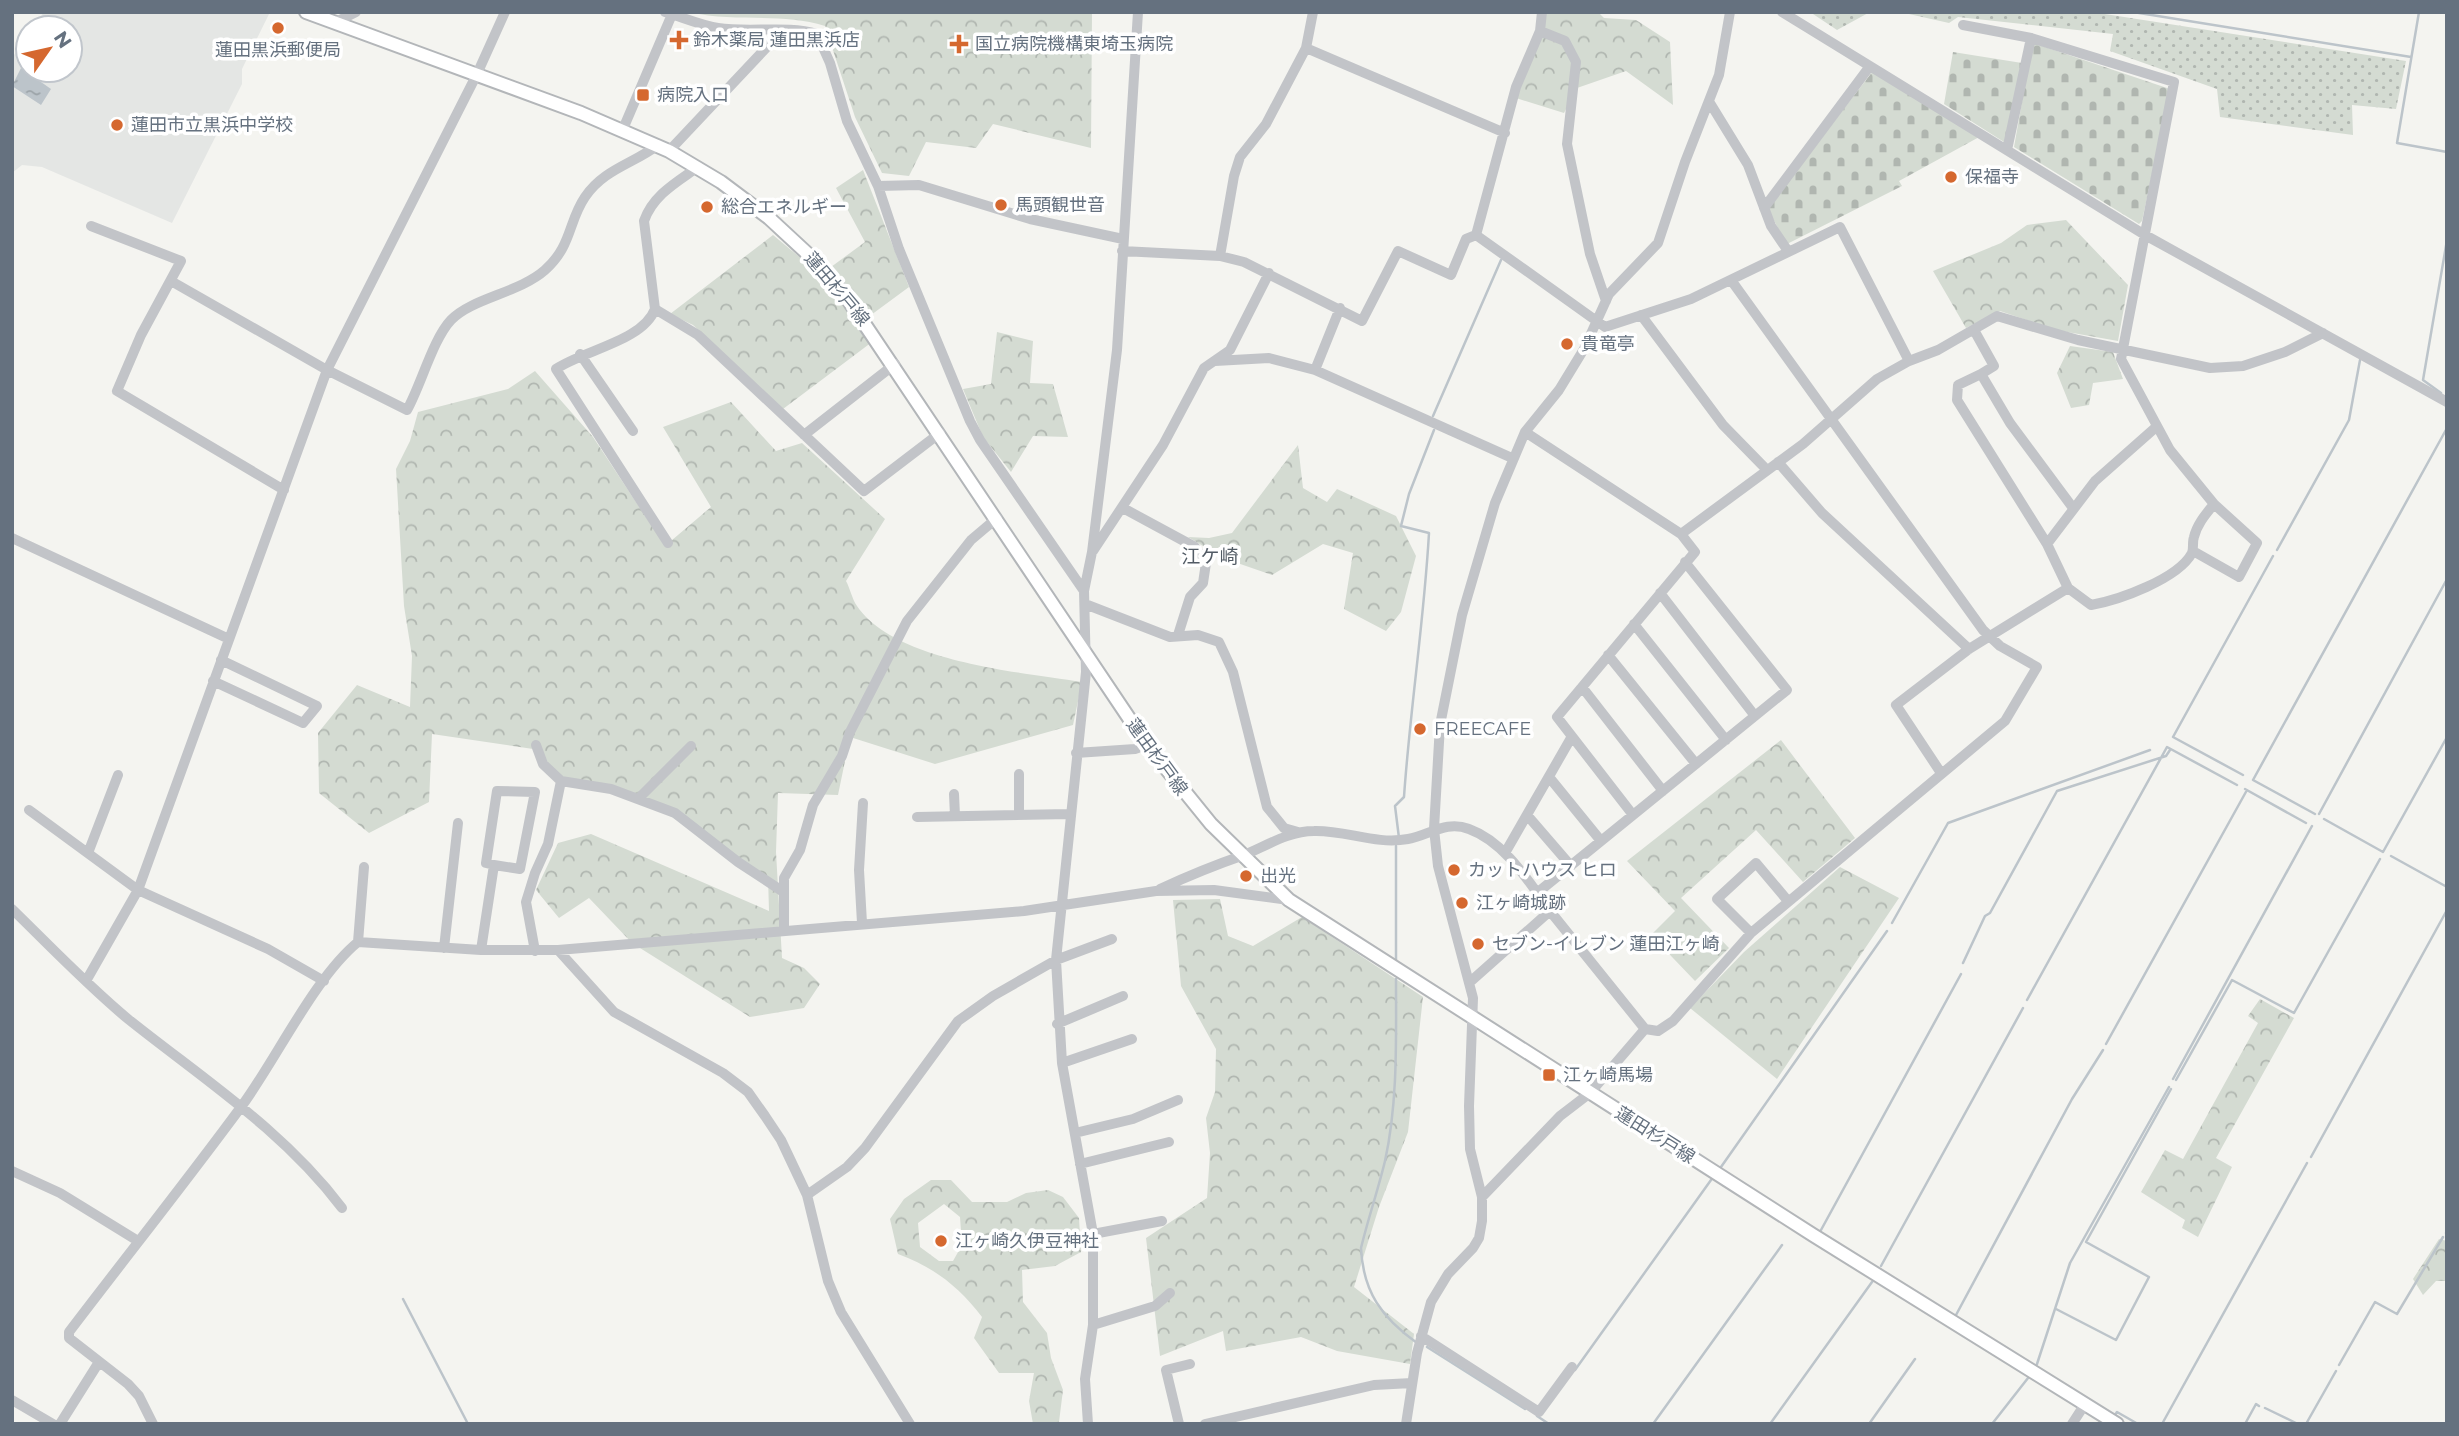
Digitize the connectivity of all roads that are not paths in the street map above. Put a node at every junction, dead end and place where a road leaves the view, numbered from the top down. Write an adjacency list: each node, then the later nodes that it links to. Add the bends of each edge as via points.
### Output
1 (306, 12): 10 (main road, 蓮田杉戸線)
2 (356, 12): 10 (street)
3 (505, 12): 17 (street)
4 (1138, 12): 29 (street)
5 (1313, 12): 15 (street)
6 (1541, 12): 13 (street)
7 (1730, 12): 18 (street)
8 (1782, 12): 16 (street)
9 (670, 13): 12 (street, via 718,28); 19 (street)
10 (334, 23): 17 (main road, 蓮田杉戸線)
11 (1963, 25): 14 (street)
12 (782, 31): 21 (street); 24 (street, via 797,28 817,34 847,121)
13 (1539, 31): 20 (street, via 1516,87); 36 (street, via 1565,41 1576,62 1567,144 1590,254)
14 (2031, 38): 22 (street); 27 (street, via 2174,82)
15 (1306, 48): 20 (street); 32 (street, via 1266,124 1240,157)
16 (1870, 66): 22 (street); 25 (street)
17 (477, 74): 19 (main road, 蓮田杉戸線); 48 (street)
18 (1710, 103): 25 (street, via 1748,165); 36 (street, via 1658,243)
19 (623, 129): 21 (main road, 蓮田杉戸線)
20 (1505, 133): 28 (street)
21 (663, 148): 23 (main road, 蓮田杉戸線); 48 (street, via 618,166 596,183 583,199 560,255 545,271 452,318 407,410)
22 (2007, 150): 27 (street)
23 (698, 167): 38 (street, via 658,197 644,220); 47 (main road, 蓮田杉戸線, via 769,218 810,256)
24 (878, 186): 29 (street, via 919,185 1030,219); 74 (street, via 899,249 975,430)
25 (1764, 208): 31 (street)
26 (91, 226): 35 (street, via 181,261)
27 (2145, 235): 42 (street); 43 (street)
28 (1476, 236): 37 (street, via 1466,239 1451,275 1398,251 1362,321); 40 (street)
29 (1123, 239): 30 (street)
30 (1122, 251): 32 (street); 71 (street, via 1117,350)
31 (1788, 251): 34 (street); 46 (street, via 1840,227)
32 (1220, 256): 33 (street)
33 (1269, 273): 37 (street); 45 (street, via 1230,350)
34 (1731, 280): 39 (street); 52 (street)
35 (171, 281): 48 (street); 61 (street, via 117,391)
36 (1606, 301): 40 (street)
37 (1340, 308): 49 (street)
38 (655, 309): 44 (street, via 629,337); 57 (street, via 698,335)
39 (1641, 315): 40 (street, via 1605,327); 60 (street, via 1723,425)
40 (1597, 320): 55 (street, via 1559,390)
41 (1974, 330): 43 (street, via 1997,316 2060,336); 46 (street); 50 (street, via 1994,366)
42 (2323, 332): 43 (street, via 2285,352 2243,366 2210,368); 51 (street)
43 (2122, 347): 53 (street, via 2121,359)
44 (580, 354): 54 (street); 68 (street, via 556,369)
45 (1215, 361): 49 (street, via 1269,358); 63 (street, via 1204,368)
46 (1909, 361): 52 (street, via 1877,379)
47 (895, 364): 56 (main road, 蓮田杉戸線); 57 (street)
48 (327, 370): 61 (street)
49 (1315, 370): 58 (street)
50 (1981, 374): 64 (street, via 2010,423); 69 (street, via 1958,385 1957,400)
51 (2447, 402)
52 (1830, 419): 59 (street); 79 (street)
53 (2155, 428): 62 (street); 64 (street, via 2095,481)
54 (633, 431)
55 (1525, 432): 58 (street); 66 (street)
56 (940, 433): 57 (street, via 864,491); 65 (main road, 蓮田杉戸線)
57 (804, 435)
58 (1512, 458): 112 (street, via 1462,615 1440,725)
59 (1778, 462): 60 (street); 81 (street, via 1822,513)
60 (1767, 470): 66 (street)
61 (284, 490): 80 (street)
62 (2214, 504): 70 (street, via 2199,524); 70 (street, via 2257,542 2239,577)
63 (1123, 508): 71 (street); 78 (street, via 1195,547 1206,564 1203,583 1190,597)
64 (2073, 508): 69 (street)
65 (997, 518): 83 (main road, 蓮田杉戸線); 122 (street, via 971,540 907,621 842,756 813,805)
66 (1681, 534): 72 (street, via 1695,552)
67 (12, 538): 80 (street)
68 (668, 543)
69 (2048, 544): 73 (street)
70 (2193, 551): 73 (street, via 2161,580 2104,603 2091,605)
71 (1092, 552): 74 (street)
72 (1685, 562): 75 (street); 87 (street, via 1787,690)
73 (2068, 588): 79 (street)
74 (1084, 590): 76 (street)
75 (1660, 593): 77 (street); 87 (street)
76 (1085, 604): 78 (street, via 1170,637); 83 (street)
77 (1634, 624): 82 (street); 89 (street)
78 (1178, 635): 113 (street, via 1219,642 1239,694 1268,807 1284,828)
79 (1989, 637): 81 (street); 95 (street, via 2037,667 2005,721)
80 (229, 639): 84 (street)
81 (1969, 649): 95 (street, via 1896,705)
82 (1608, 655): 86 (street); 94 (street)
83 (1086, 656): 92 (main road, 蓮田杉戸線); 93 (street)
84 (221, 660): 85 (street); 85 (street, via 317,706 303,723)
85 (213, 681): 121 (street)
86 (1581, 687): 88 (street, via 1557,717); 100 (street)
87 (1755, 716): 89 (street)
88 (1571, 738): 98 (street); 108 (street)
89 (1726, 740): 94 (street)
90 (536, 745): 99 (street, via 543,764)
91 (691, 746): 102 (street)
92 (1147, 746): 93 (street); 117 (main road, 蓮田杉戸線, via 1189,801)
93 (1076, 753): 105 (street)
94 (1696, 764): 100 (street)
95 (1941, 773): 126 (street)
96 (1019, 774): 106 (street)
97 (118, 775): 115 (street)
98 (1549, 777): 107 (street); 114 (street)
99 (561, 781): 102 (street, via 611,789); 138 (street, via 548,844 526,902)
100 (1663, 791): 108 (street)
101 (954, 794): 110 (street)
102 (638, 799): 122 (street, via 682,816)
103 (863, 803): 130 (street)
104 (29, 810): 115 (street)
105 (1069, 814): 106 (street); 127 (street)
106 (1019, 815): 110 (street)
107 (1527, 815): 116 (street); 119 (street)
108 (1633, 815): 114 (street)
109 (917, 817): 110 (street)
110 (955, 817)
111 (458, 823): 135 (street)
112 (1434, 829): 113 (street, via 1409,839 1374,841 1334,831); 116 (street, via 1466,828); 142 (street, via 1444,892)
113 (1297, 832): 117 (street)
114 (1601, 841): 119 (street)
115 (88, 853): 121 (street)
116 (1505, 853): 124 (street)
117 (1242, 855): 123 (street); 125 (main road, 蓮田杉戸線)
118 (494, 865): 118 (street, via 486,863 497,791 535,792 520,869); 136 (street)
119 (1571, 866): 124 (street)
120 (364, 867): 134 (street)
121 (138, 890): 140 (street); 141 (street, via 268,949)
122 (782, 891): 131 (street)
123 (1156, 891): 125 (street, via 1214,890); 127 (street)
124 (1537, 893): 129 (street)
125 (1289, 900): 144 (main road, 蓮田杉戸線)
126 (1788, 901): 132 (street); 132 (street, via 1756,863 1717,899)
127 (1059, 906): 130 (street); 139 (street)
128 (12, 909): 140 (street)
129 (1550, 911): 142 (street); 146 (street)
130 (862, 923): 131 (street)
131 (784, 930): 137 (street)
132 (1751, 933): 146 (street, via 1673,1021 1658,1031)
133 (1112, 939): 139 (street)
134 (358, 942): 135 (street); 141 (street)
135 (444, 948): 136 (street)
136 (481, 950): 138 (street)
137 (558, 950): 138 (street); 156 (street, via 614,1012 723,1073 748,1093 781,1140)
138 (535, 951)
139 (1056, 960): 145 (street); 156 (street, via 958,1021 865,1149)
140 (86, 981): 151 (street)
141 (324, 981): 151 (street)
142 (1470, 982): 144 (street)
143 (1123, 996): 145 (street)
144 (1472, 1018): 149 (main road, 蓮田杉戸線); 157 (street, via 1470,1149)
145 (1057, 1024): 148 (street)
146 (1646, 1029): 149 (street)
147 (1132, 1039): 148 (street)
148 (1062, 1063): 152 (street)
149 (1590, 1093): 157 (street, via 1560,1116); 170 (main road, 蓮田杉戸線)
150 (1178, 1100): 152 (street, via 1133,1119)
151 (242, 1106): 158 (street, via 315,1172); 161 (street)
152 (1075, 1133): 154 (street)
153 (1169, 1142): 154 (street)
154 (1080, 1164): 160 (street)
155 (12, 1171): 161 (street, via 60,1193)
156 (807, 1195): 174 (street, via 828,1281 841,1312)
157 (1482, 1197): 164 (street, via 1479,1238 1438,1288)
158 (342, 1208)
159 (1162, 1222): 160 (street)
160 (1093, 1234): 163 (street)
161 (138, 1241): 165 (street, via 69,1332 69,1338)
162 (1170, 1293): 163 (street, via 1155,1306)
163 (1093, 1325): 175 (street, via 1085,1379)
164 (1421, 1336): 167 (street, via 1539,1412); 168 (street)
165 (99, 1362): 171 (street, via 139,1396); 173 (street)
166 (1190, 1364): 176 (street, via 1166,1370)
167 (1572, 1367)
168 (1412, 1382): 177 (street, via 1374,1385); 178 (street)
169 (12, 1400): 172 (street)
170 (2085, 1404): 179 (street); 180 (main road, 蓮田杉戸線)
171 (151, 1423)
172 (52, 1424)
173 (60, 1424)
174 (910, 1424)
175 (1088, 1424)
176 (1179, 1424)
177 (1205, 1424)
178 (1406, 1424)
179 (2072, 1424)
180 (2117, 1424)

